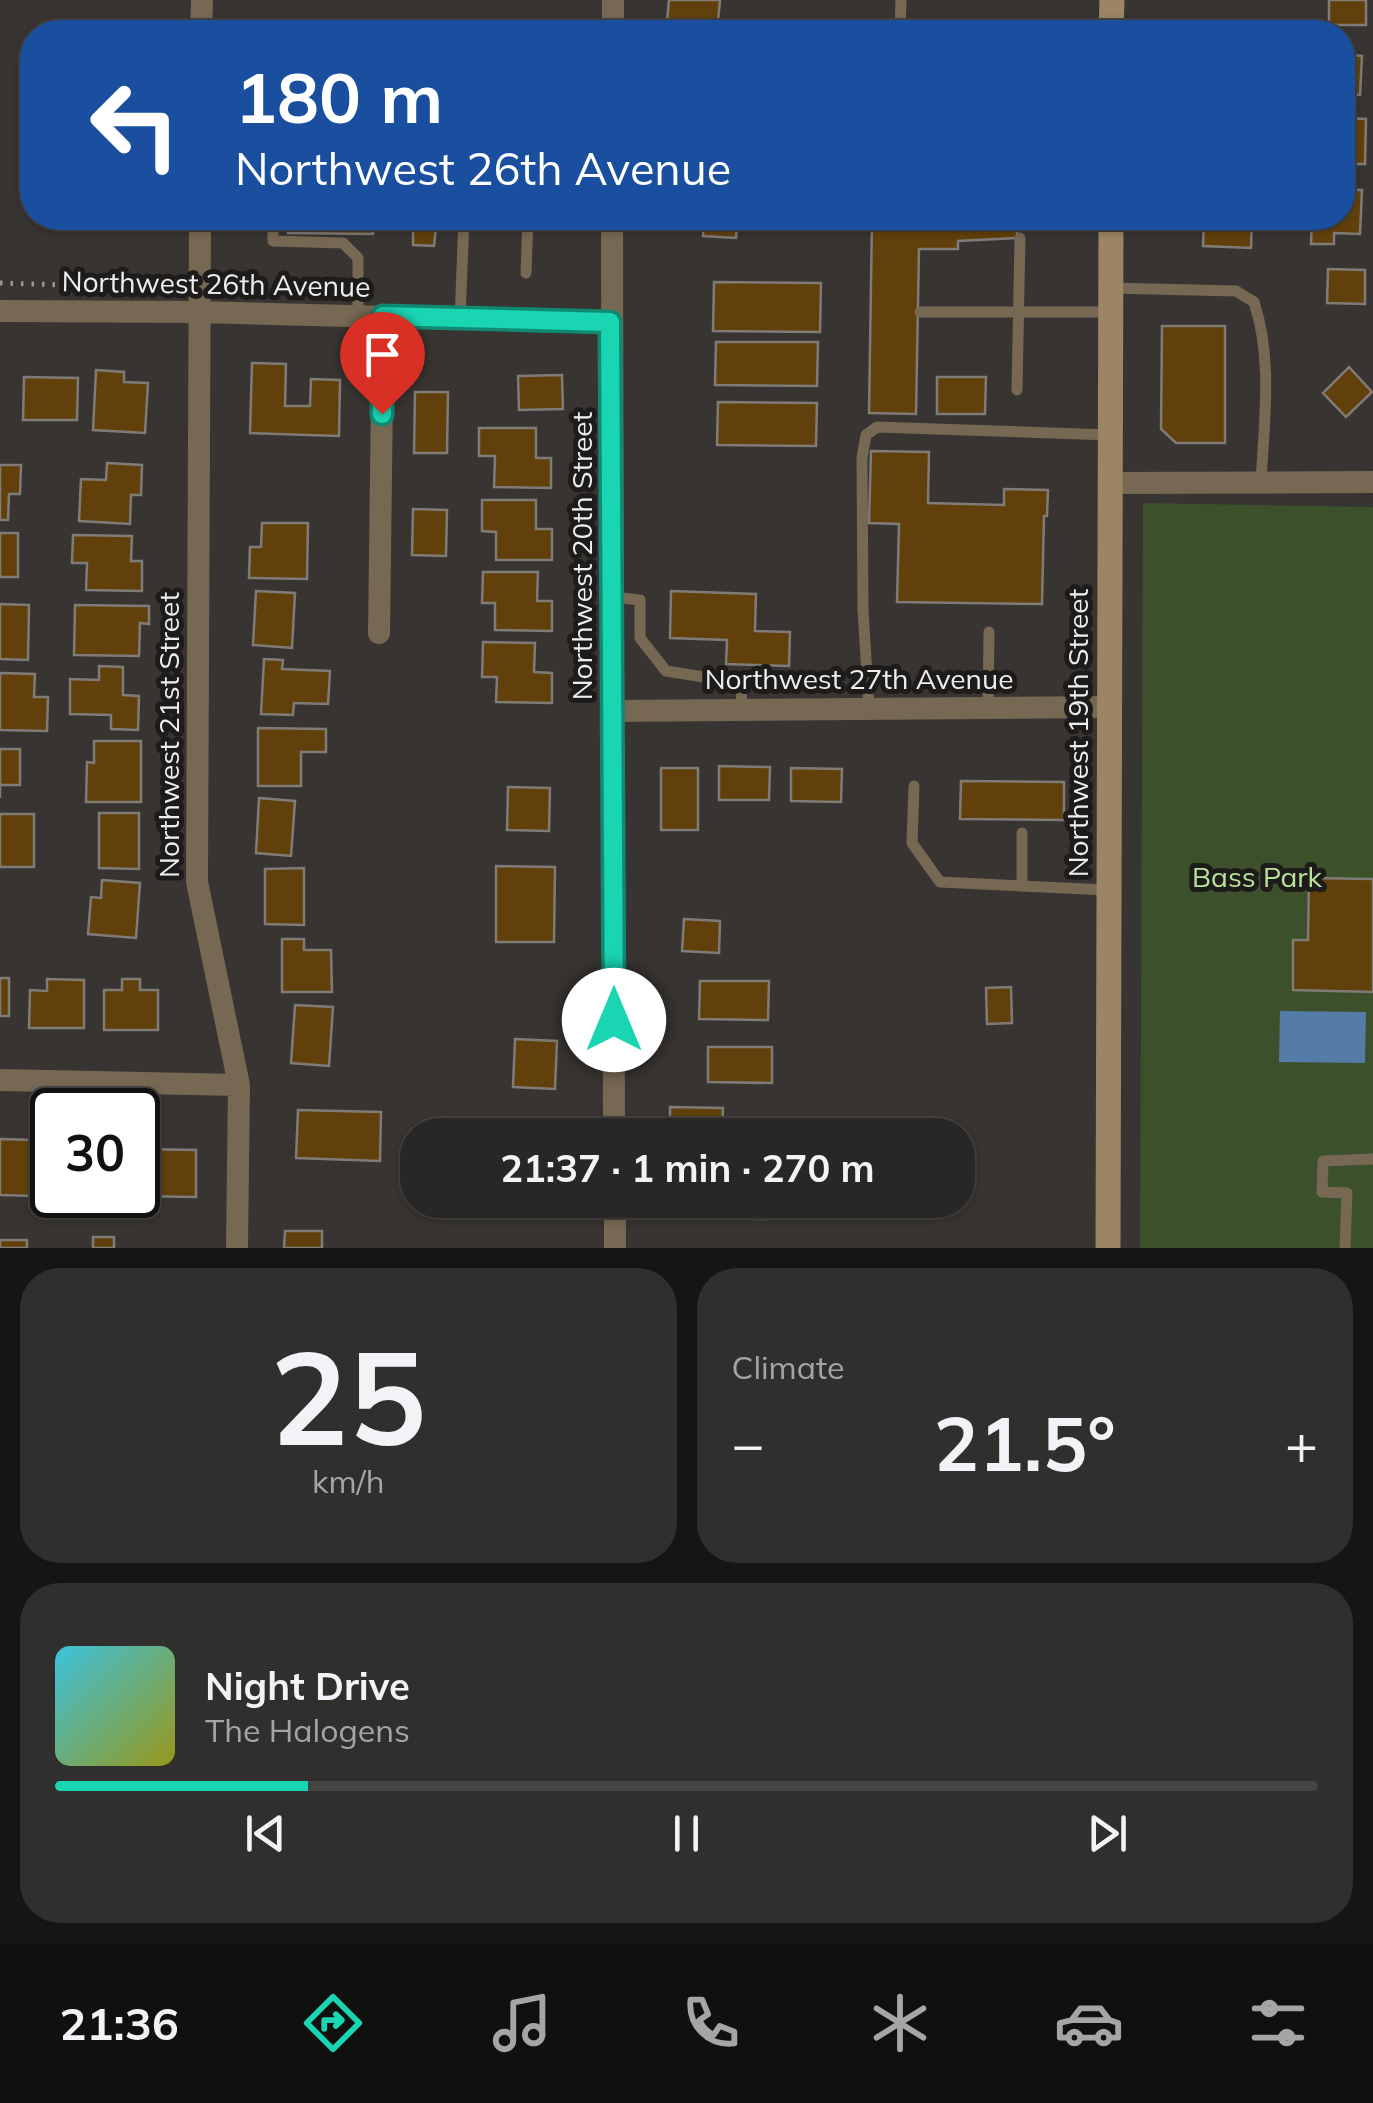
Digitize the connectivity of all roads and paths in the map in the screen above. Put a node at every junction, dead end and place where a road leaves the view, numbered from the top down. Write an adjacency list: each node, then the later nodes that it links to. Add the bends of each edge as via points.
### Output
1 (200, 230): 11 (street, Northwest 21st Street)
2 (272, 230): 14 (lane, via 272,241 342,243 358,258)
3 (464, 230): 16 (lane)
4 (528, 230): 8 (lane)
5 (612, 230): 17 (street, Northwest 20th Street)
6 (1111, 230): 9 (street, Northwest 19th Street)
7 (1020, 238): 13 (lane)
8 (526, 273)
9 (1110, 300): 13 (lane); 19 (street, Northwest 19th Street); 20 (lane, via 1236,292 1254,302 1266,363)
10 (0, 311): 11 (street, Northwest 26th Avenue)
11 (199, 312): 14 (street, Northwest 26th Avenue); 36 (street, Northwest 21st Street, via 197,882)
12 (920, 312): 13 (lane)
13 (1020, 312): 18 (lane)
14 (358, 316): 15 (street, Northwest 26th Avenue)
15 (383, 316): 16 (street, Northwest 26th Avenue); 25 (street)
16 (460, 318): 17 (street, Northwest 26th Avenue)
17 (610, 322): 23 (street, Northwest 20th Street)
18 (1017, 390)
19 (1110, 435): 22 (street, Northwest 19th Street); 28 (lane, via 877,427 866,435 862,609)
20 (1261, 482): 21 (street); 22 (street)
21 (1373, 482)
22 (1110, 483): 27 (street, Northwest 19th Street)
23 (612, 597): 29 (lane, via 640,600 640,638 666,671 742,682); 30 (street, Northwest 20th Street)
24 (989, 632): 26 (lane)
25 (379, 633)
26 (988, 708): 27 (street, Northwest 27th Avenue); 28 (street, Northwest 27th Avenue)
27 (1107, 708): 34 (street, Northwest 19th Street)
28 (869, 709): 29 (street, Northwest 27th Avenue)
29 (741, 710): 30 (street, Northwest 27th Avenue)
30 (612, 711): 37 (street, Northwest 20th Street)
31 (914, 786): 33 (lane, via 912,844 940,882)
32 (1022, 833): 33 (lane)
33 (1022, 886): 34 (lane)
34 (1107, 890): 42 (street, Northwest 19th Street)
35 (0, 1080): 36 (street)
36 (239, 1085): 40 (street, Northwest 21st Street)
37 (614, 1118)
38 (1373, 1159): 43 (lane, via 1323,1161 1322,1192 1347,1193)
39 (614, 1218): 41 (street)
40 (236, 1248)
41 (615, 1248)
42 (1108, 1248)
43 (1345, 1248)

